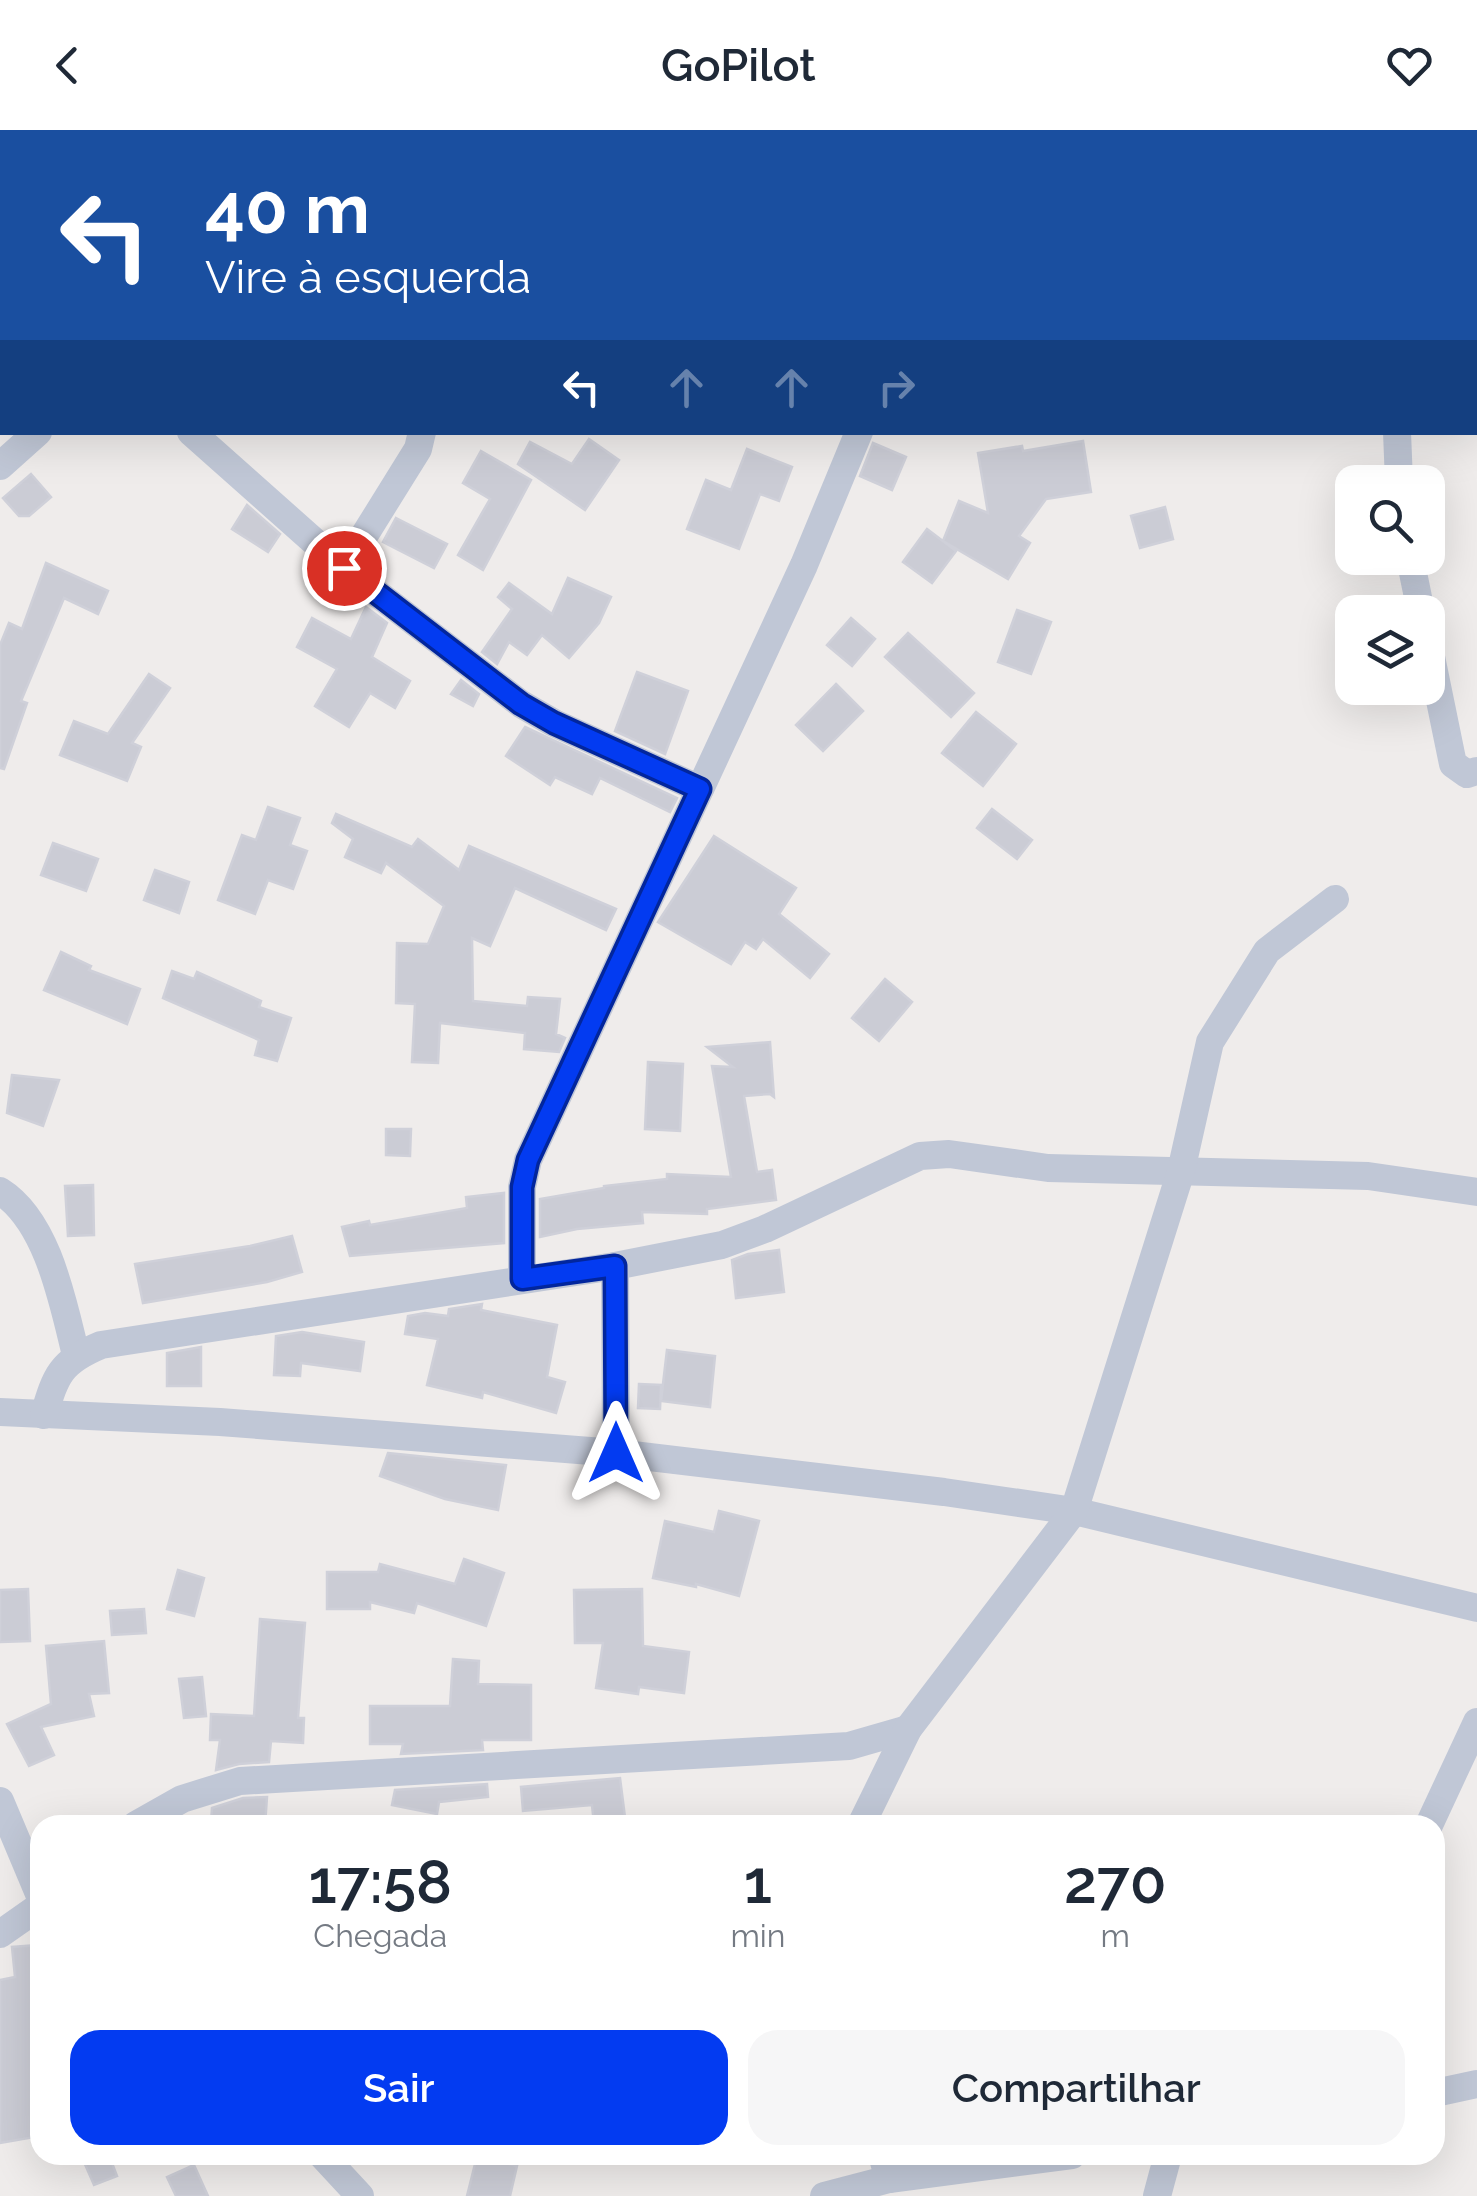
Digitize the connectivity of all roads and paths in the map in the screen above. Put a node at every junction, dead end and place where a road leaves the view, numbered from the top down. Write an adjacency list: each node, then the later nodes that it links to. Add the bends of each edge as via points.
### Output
1 (35, 435): 7 (street)
2 (194, 435): 8 (street)
3 (421, 435): 8 (street)
4 (858, 435): 11 (street)
5 (1397, 435): 6 (street)
6 (1399, 465)
7 (0, 466)
8 (344, 568): 11 (street, via 521,704)
9 (1441, 705): 10 (street, via 1453,764)
10 (1477, 772)
11 (700, 789): 17 (street, via 528,1160)
12 (1335, 899): 13 (street, via 1266,951 1210,1042)
13 (1181, 1171): 15 (street, via 1368,1176); 16 (street, via 920,1156 722,1245); 22 (street)
14 (0, 1190): 18 (street, via 18,1202 57,1274)
15 (1477, 1192)
16 (615, 1266): 17 (street); 21 (street)
17 (522, 1279): 18 (street, via 100,1345)
18 (76, 1355): 20 (street, via 56,1374)
19 (0, 1412): 20 (street)
20 (44, 1415): 21 (street)
21 (616, 1453): 22 (street)
22 (1074, 1511): 23 (street); 25 (street)
23 (1477, 1608)
24 (1477, 1722): 29 (street)
25 (908, 1729): 27 (street, via 849,1746 240,1781); 28 (street)
26 (0, 1800): 30 (street)
27 (154, 1815)
28 (867, 1815)
29 (1434, 1815)
30 (30, 1872)
31 (30, 1913): 32 (street)
32 (0, 1934)
33 (1477, 2084): 34 (street)
34 (1445, 2091)
35 (331, 2165): 39 (street)
36 (916, 2165): 38 (street)
37 (1165, 2165): 41 (street)
38 (885, 2167): 40 (street)
39 (360, 2196)
40 (824, 2196)
41 (1157, 2196)

